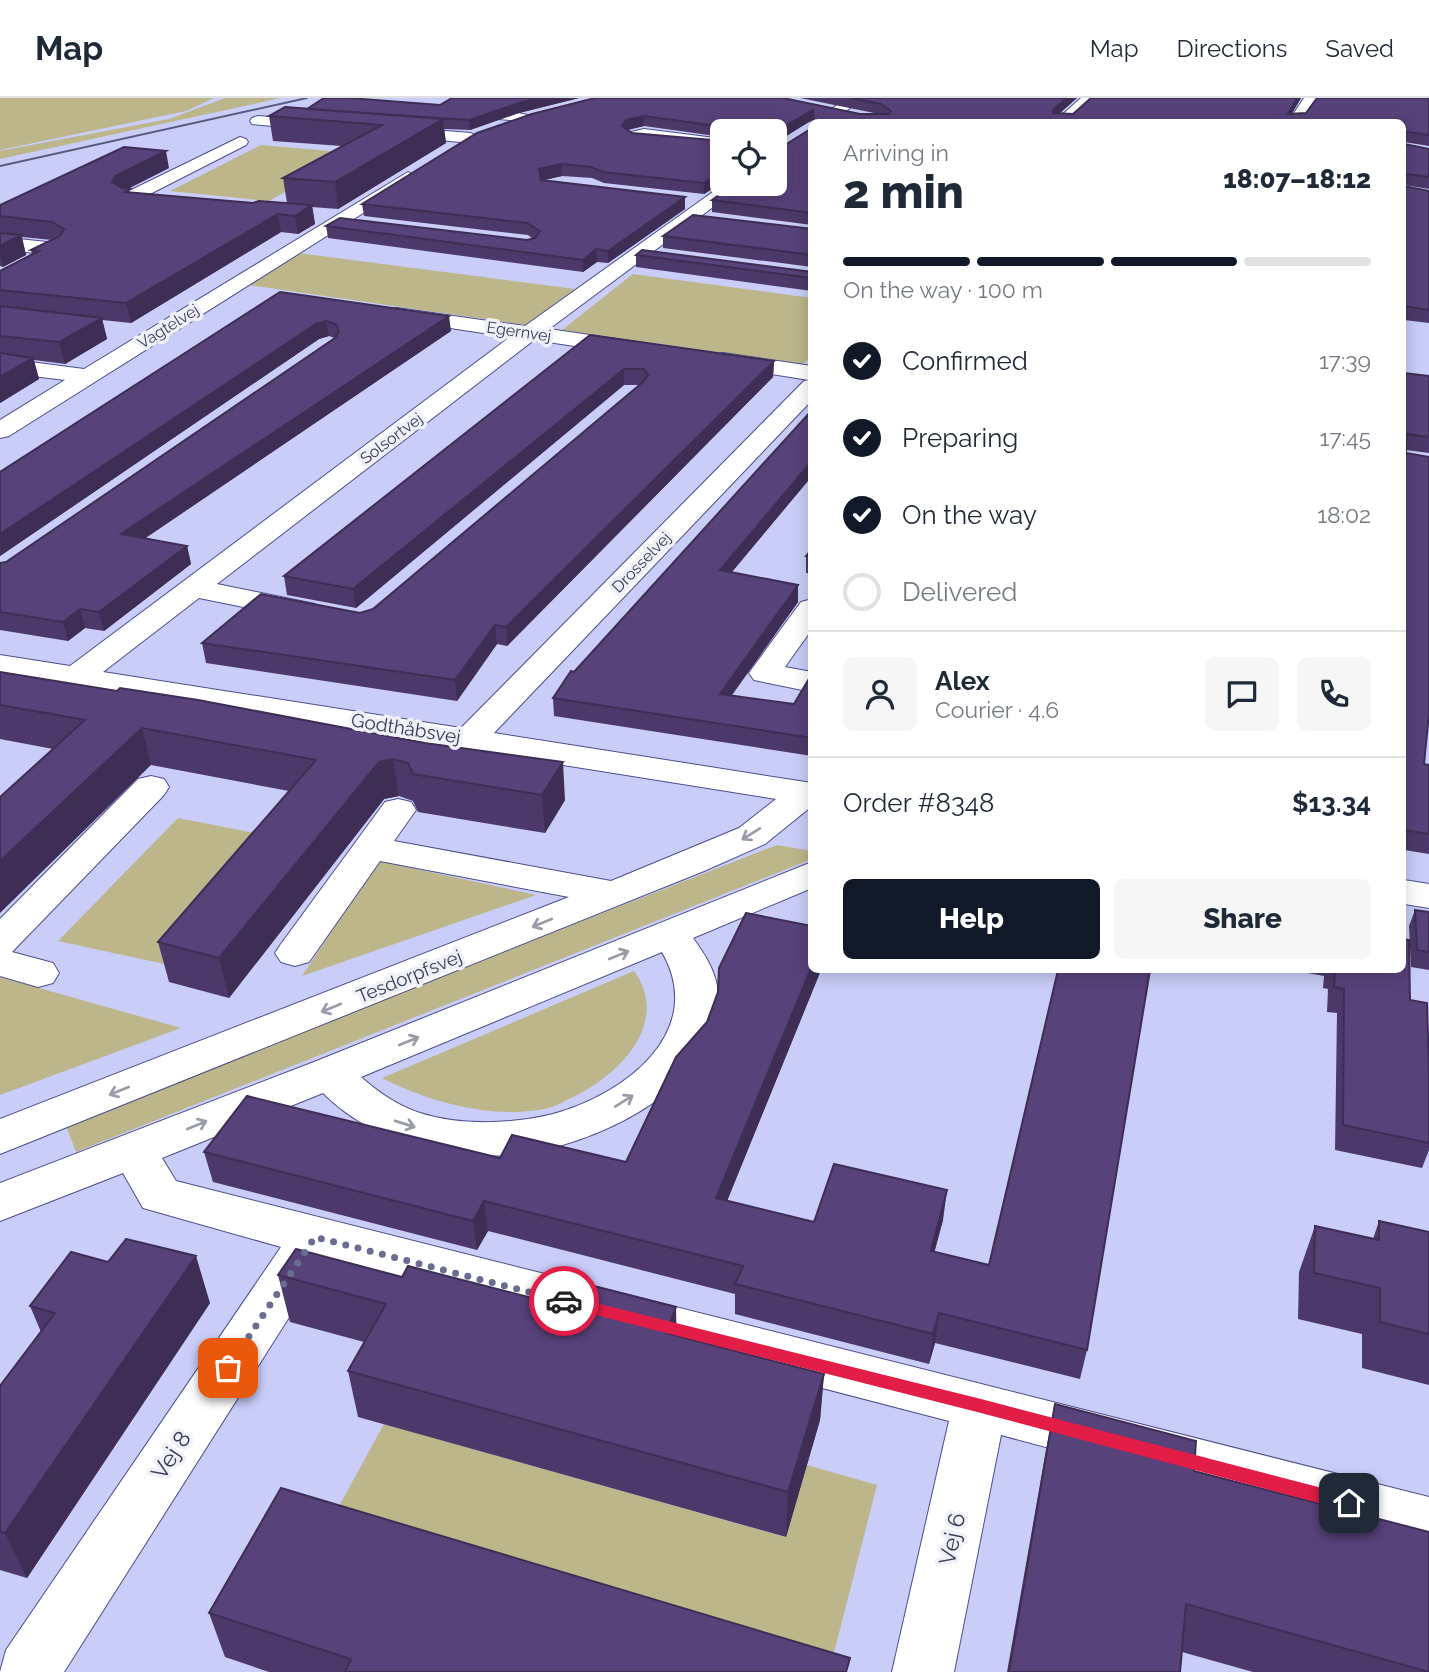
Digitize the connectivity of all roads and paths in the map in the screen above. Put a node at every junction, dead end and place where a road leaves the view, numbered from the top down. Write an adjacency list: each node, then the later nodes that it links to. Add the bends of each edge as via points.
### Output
1 (532, 98): 15 (street)
2 (858, 98): 7 (street)
3 (1090, 98): 11 (street)
4 (1312, 98): 12 (street)
5 (806, 107): 7 (street)
6 (547, 113): 9 (street)
7 (833, 113): 8 (street); 10 (street)
8 (856, 118)
9 (526, 119): 15 (street); 15 (street)
10 (824, 119)
11 (1065, 119)
12 (1297, 119)
13 (258, 121): 16 (street)
14 (442, 121): 15 (street)
15 (485, 123): 17 (street); 21 (street)
16 (339, 127)
17 (379, 130)
18 (677, 139): 20 (street)
19 (240, 142): 24 (street, via 127,199)
20 (710, 143)
21 (449, 151)
22 (426, 166): 26 (street, Vagtelvej)
23 (725, 196): 29 (street, Solsortvej, via 711,212 686,209)
24 (182, 204)
25 (316, 216): 26 (street)
26 (338, 220): 27 (street); 32 (street, Vagtelvej)
27 (363, 225)
28 (0, 243): 31 (street, via 56,249)
29 (639, 254): 30 (street); 36 (street, Solsortvej)
30 (666, 257)
31 (0, 279)
32 (226, 290): 33 (street); 37 (street, Vagtelvej)
33 (253, 294)
34 (377, 311): 36 (street, Egernvej)
35 (114, 330): 37 (street)
36 (529, 333): 38 (street, Egernvej); 45 (street, Solsortvej)
37 (153, 335): 42 (street, Vagtelvej)
38 (664, 352)
39 (704, 357): 41 (street)
40 (0, 365): 42 (street)
41 (808, 372)
42 (87, 376): 44 (street, Vagtelvej)
43 (808, 390): 51 (street, Drosselvej)
44 (0, 431)
45 (194, 588): 46 (street); 49 (street, Solsortvej)
46 (324, 613)
47 (808, 614): 50 (street, via 765,673)
48 (0, 665): 49 (street, Godthåbsvej)
49 (76, 677): 51 (street, Godthåbsvej)
50 (808, 681)
51 (470, 738): 53 (street, Godthåbsvej)
52 (151, 787): 62 (street)
53 (808, 794)
54 (808, 795): 59 (street, Tesdorpfsvej, one-way to 59, via 751,836)
55 (398, 810): 56 (street)
56 (371, 848): 59 (street); 63 (street)
57 (808, 876): 61 (street)
58 (1406, 892): 60 (street)
59 (616, 894): 65 (street, Tesdorpfsvej, one-way to 65)
60 (1429, 896)
61 (670, 934): 64 (street, one-way to 61); 64 (street, one-way to 61, via 355,1099 390,1120 433,1133 482,1138 532,1135 580,1123 623,1103 657,1078 681,1049 694,1018 696,988 688,959)
62 (0, 942)
63 (295, 953)
64 (330, 1073): 66 (street, one-way to 64)
65 (17, 1131): 67 (street)
66 (134, 1150): 67 (street); 69 (street, via 160,1195)
67 (58, 1181): 68 (street)
68 (0, 1203)
69 (315, 1237): 70 (street); 72 (street, Vej 8)
70 (981, 1406): 71 (street); 73 (street, Vej 6)
71 (1429, 1524)
72 (28, 1672)
73 (923, 1672)

